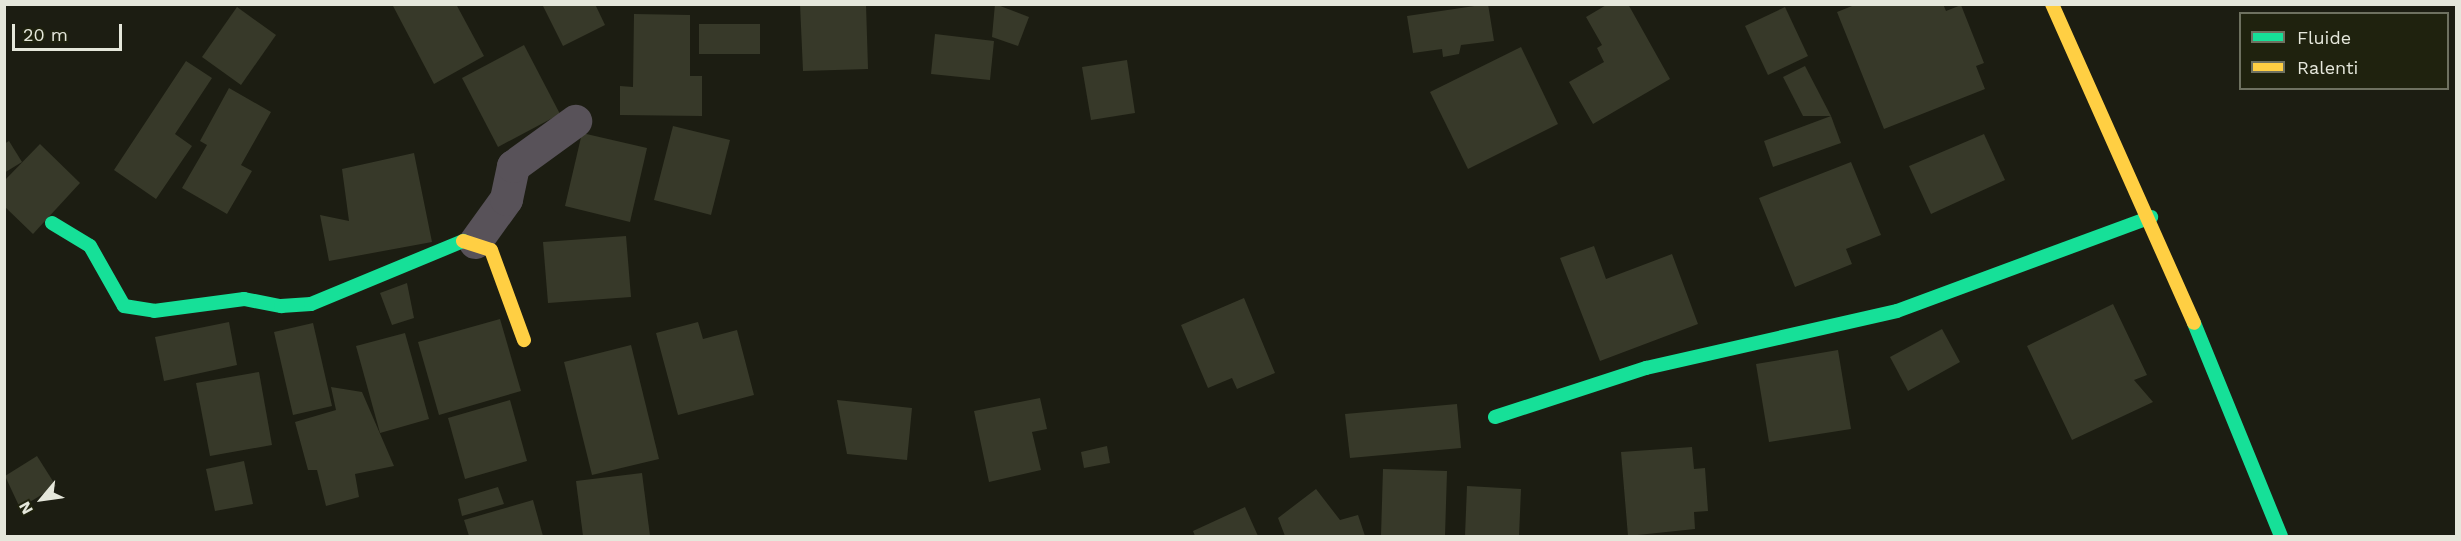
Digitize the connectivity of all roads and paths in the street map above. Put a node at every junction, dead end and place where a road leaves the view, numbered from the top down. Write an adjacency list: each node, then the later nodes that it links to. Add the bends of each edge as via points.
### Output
1 (2052, 4): 3 (street)
2 (575, 121): 5 (street, via 513,166 506,198)
3 (2151, 217): 7 (street, via 1897,311 1646,368); 8 (street)
4 (52, 223): 5 (street, via 90,246 124,306 154,311 244,298 281,306 311,304 455,241)
5 (476, 242): 6 (street, via 491,250 501,269)
6 (524, 340)
7 (1495, 417)
8 (2281, 537)

